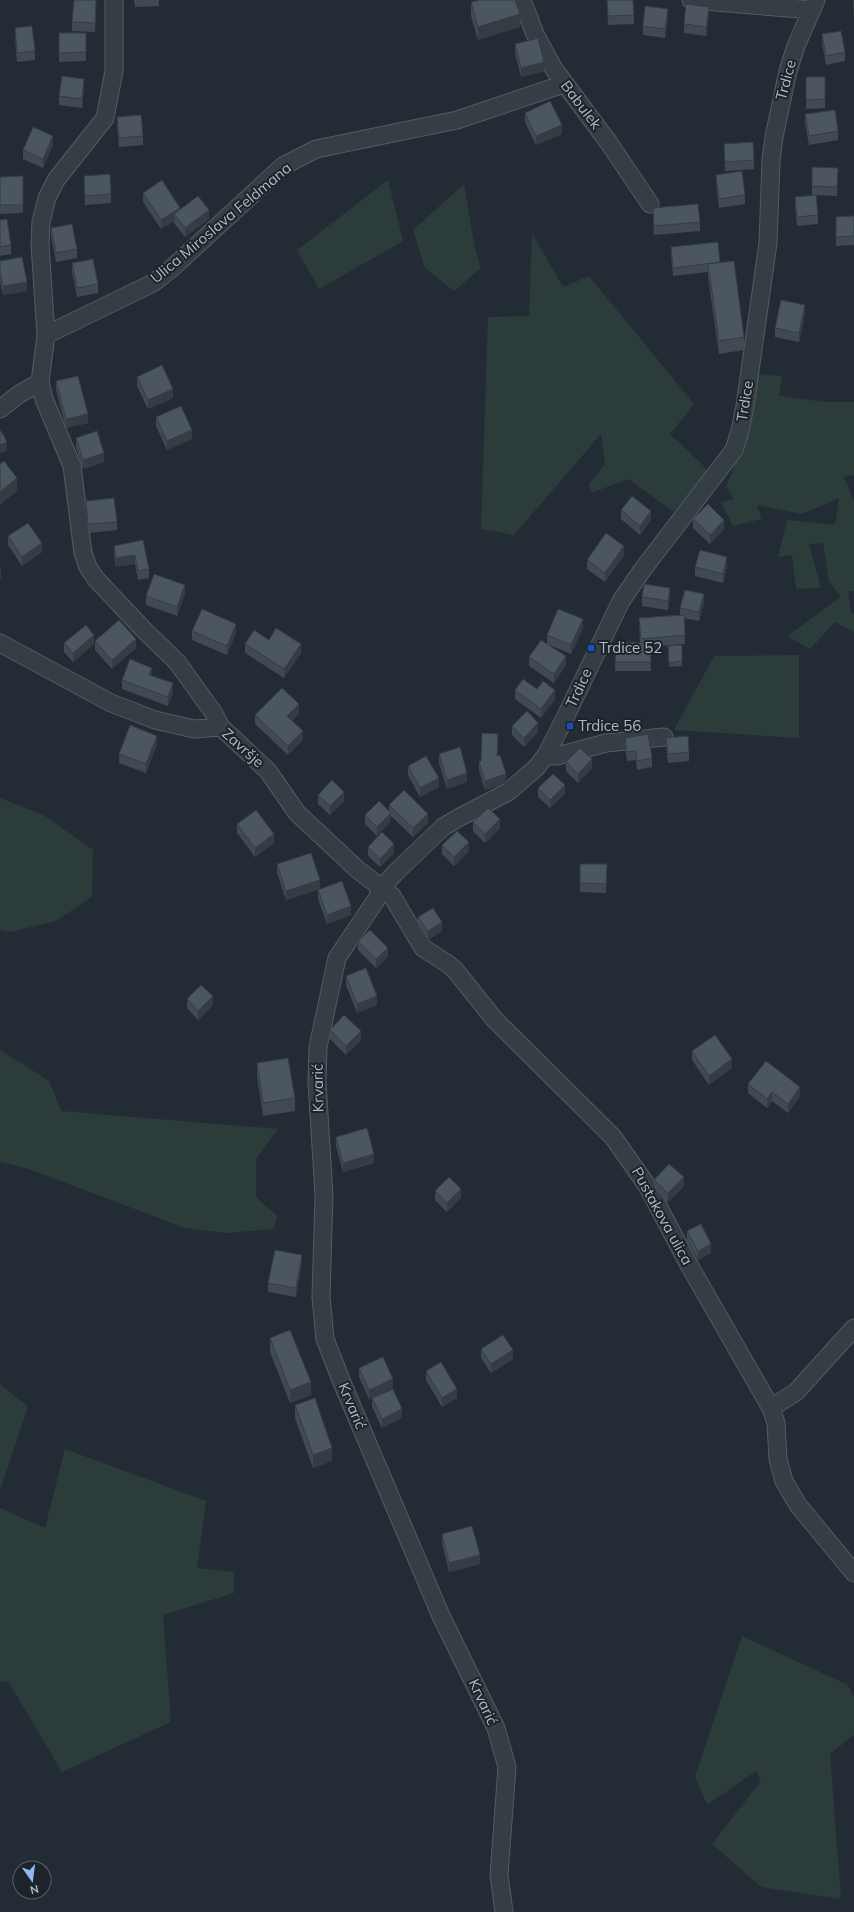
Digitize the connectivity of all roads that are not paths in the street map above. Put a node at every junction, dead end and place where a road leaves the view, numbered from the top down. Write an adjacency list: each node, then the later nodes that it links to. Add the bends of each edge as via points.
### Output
1 (114, 0): 7 (street, via 114,71 105,118 56,180 46,198 41,222)
2 (522, 0): 5 (street, Babulek, via 535,34)
3 (691, 0): 4 (street)
4 (814, 5): 13 (street, Trdice, via 788,71 775,130 771,160 768,243 745,406 734,450 621,601)
5 (564, 84): 6 (street, Babulek, via 609,143); 7 (street, Ulica Miroslava Feldmana, via 456,120 316,149 283,166 171,269 153,282)
6 (650, 204)
7 (46, 335): 8 (street)
8 (40, 382): 9 (street); 11 (street, via 44,399 72,466 80,539 88,567 122,607 177,662)
9 (0, 409)
10 (0, 643): 11 (street, Završje, via 87,691 155,720 194,729)
11 (221, 727): 14 (street, Završje, via 268,771 297,813 358,870)
12 (664, 737): 13 (street, via 606,743 557,756)
13 (546, 754): 14 (street, Trdice, via 537,766 508,792 443,827)
14 (382, 888): 16 (street, Pustakova ulica, via 392,896 422,948 455,970 495,1020 613,1137 627,1155 648,1187); 18 (street, Krvarić, via 337,958 318,1047 317,1082 324,1195 321,1297 326,1339 343,1385 442,1616 496,1728 507,1767 499,1875)
15 (854, 1328): 16 (street, via 796,1392)
16 (771, 1408): 17 (street, Pustakova ulica, via 776,1423 778,1459 784,1481 798,1505)
17 (854, 1573)
18 (504, 1912)

